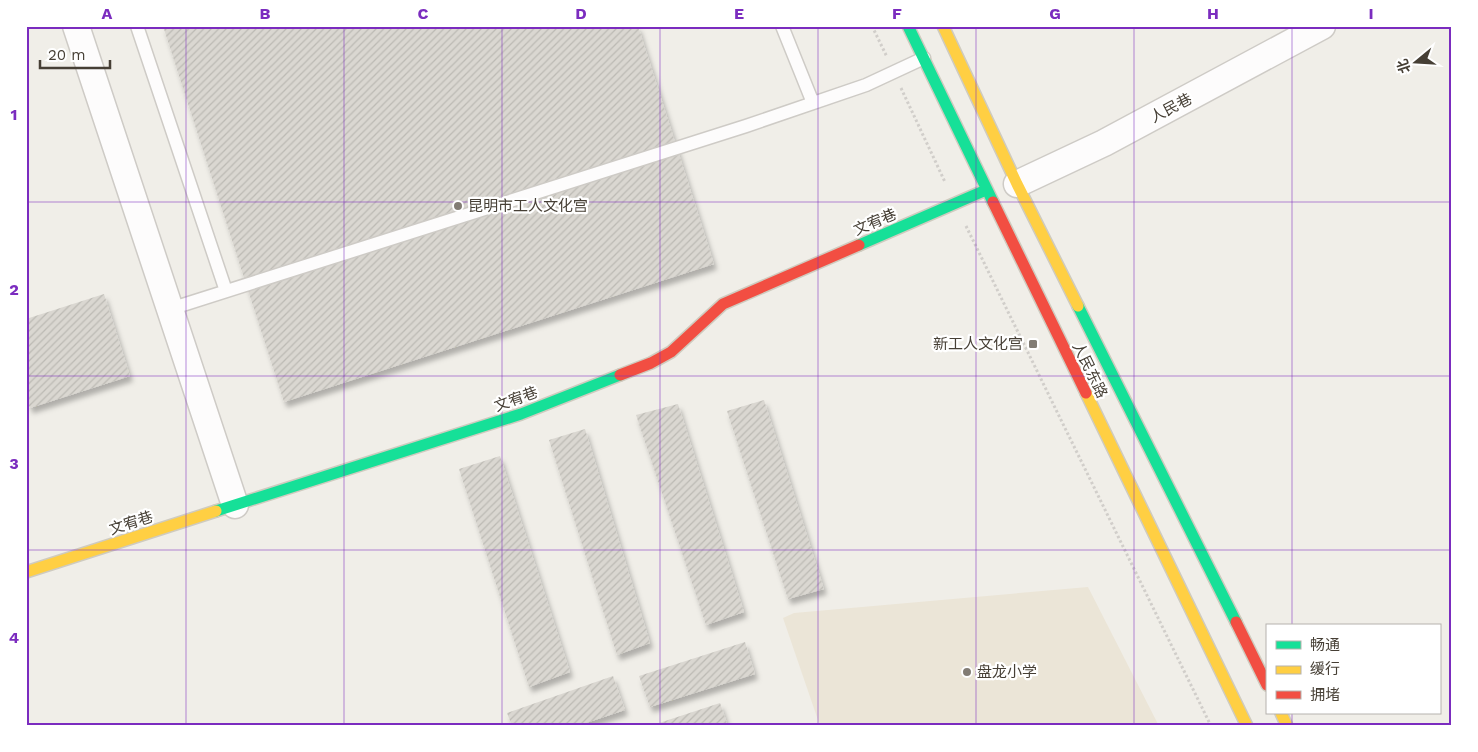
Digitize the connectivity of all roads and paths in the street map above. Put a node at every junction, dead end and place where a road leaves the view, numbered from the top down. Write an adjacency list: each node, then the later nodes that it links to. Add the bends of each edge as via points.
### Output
1 (76, 26): 15 (street)
2 (137, 26): 14 (lane)
3 (782, 26): 10 (lane)
4 (872, 26): 9 (path)
5 (908, 26): 8 (main road, 人民东路)
6 (943, 26): 11 (main road, 人民东路)
7 (1322, 26): 11 (street, 人民巷, via 1104,143)
8 (924, 58): 9 (lane); 12 (main road, 人民东路)
9 (894, 72): 10 (lane); 13 (path)
10 (813, 103): 14 (lane)
11 (1017, 184): 18 (main road, 人民东路)
12 (986, 190): 13 (main road, 文宥巷); 21 (main road, 人民东路)
13 (955, 204): 16 (main road, 文宥巷, via 722,304 671,352 651,363 521,414); 20 (path)
14 (226, 291): 15 (lane)
15 (170, 309): 16 (street)
16 (235, 505): 17 (main road, 文宥巷)
17 (26, 572)
18 (1266, 683)
19 (1281, 714): 22 (main road)
20 (1211, 726)
21 (1247, 726)
22 (1287, 726)

